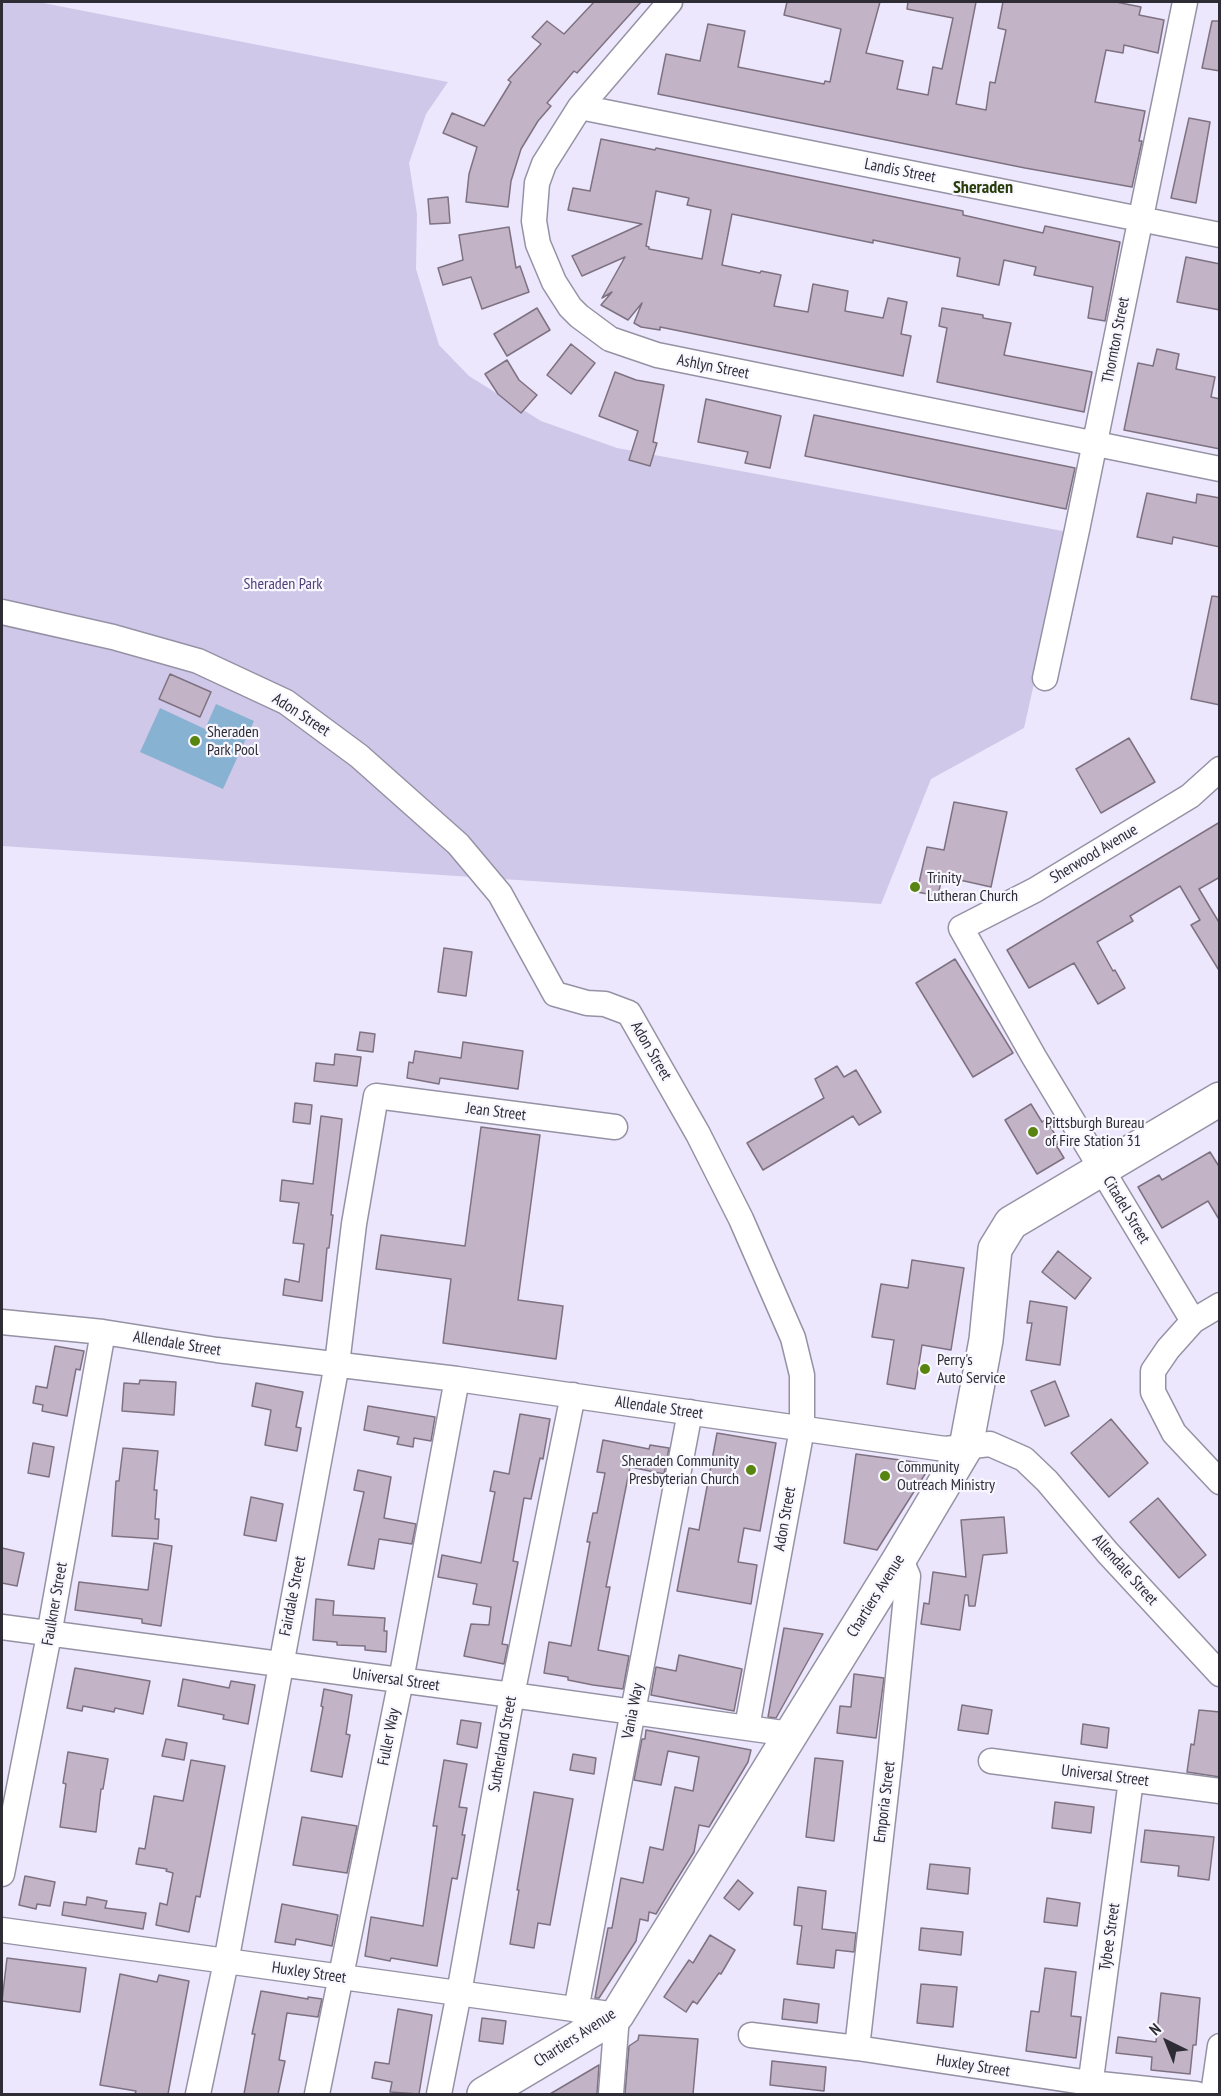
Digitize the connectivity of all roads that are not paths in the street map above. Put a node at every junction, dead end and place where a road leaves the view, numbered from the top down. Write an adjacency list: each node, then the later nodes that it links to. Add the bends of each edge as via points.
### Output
1 (670, 2): 3 (street, Ashlyn Street)
2 (1185, 2): 4 (street, Thornton Street)
3 (580, 107): 4 (street, Landis Street); 6 (street, Ashlyn Street, via 544,164 537,183 534,221 546,266 564,298 579,316 610,339 657,356)
4 (1140, 219): 5 (street, Landis Street); 6 (street, Thornton Street)
5 (1220, 235)
6 (1095, 443): 7 (street, Ashlyn Street); 9 (street, Thornton Street)
7 (1220, 469)
8 (2, 612): 24 (street, Adon Street, via 198,661 286,702 360,756 458,844 500,894 555,994 628,1013 704,1144 793,1338 802,1375)
9 (1044, 678)
10 (1220, 769): 11 (street, Sherwood Avenue, via 1190,796 1035,890)
11 (961, 928): 15 (street, Citadel Street)
12 (376, 1096): 14 (street, Jean Street); 20 (street, Fairdale Street, via 354,1224)
13 (1220, 1099): 15 (street, Chartiers Avenue)
14 (615, 1127)
15 (1101, 1170): 17 (street, Citadel Street); 25 (street, Chartiers Avenue, via 1011,1223 995,1249 986,1340)
16 (1220, 1305): 17 (street)
17 (1193, 1321): 26 (street, via 1154,1371 1153,1392 1174,1433)
18 (2, 1322): 19 (street, Allendale Street)
19 (103, 1332): 20 (street, Allendale Street); 29 (street, Faulkner Street)
20 (337, 1364): 21 (street, Allendale Street); 30 (street, Fairdale Street)
21 (457, 1379): 22 (street, Allendale Street); 32 (street, Fuller Way)
22 (573, 1395): 23 (street, Allendale Street); 33 (street, Sutherland Street)
23 (690, 1412): 24 (street, Allendale Street); 34 (street, Vania Way)
24 (802, 1429): 25 (street, Allendale Street, via 945,1449); 35 (street, Adon Street)
25 (966, 1447): 27 (street, Chartiers Avenue); 31 (street, Allendale Street, via 990,1444 1024,1459)
26 (1220, 1482)
27 (900, 1558): 36 (street, Chartiers Avenue); 49 (street, Emporia Street, via 909,1576)
28 (2, 1627): 29 (street, Universal Street)
29 (49, 1635): 30 (street, Universal Street); 40 (street, Faulkner Street)
30 (280, 1664): 32 (street, Universal Street); 42 (street, Fairdale Street)
31 (1220, 1674)
32 (400, 1680): 33 (street, Universal Street); 43 (street, Fuller Way)
33 (512, 1695): 34 (street, Universal Street); 44 (street, Sutherland Street)
34 (633, 1713): 35 (street, Universal Street); 45 (street, Vania Way)
35 (747, 1727): 36 (street, Universal Street)
36 (790, 1734): 46 (street, Chartiers Avenue)
37 (991, 1761): 38 (street, Universal Street)
38 (1131, 1780): 39 (street, Universal Street); 50 (street, Tybee Street)
39 (1220, 1791)
40 (2, 1874)
41 (2, 1930): 42 (street, Huxley Street)
42 (226, 1962): 43 (street, Huxley Street); 51 (street, Fairdale Street)
43 (341, 1977): 44 (street, Huxley Street); 52 (street, Fuller Way)
44 (459, 1993): 45 (street, Huxley Street); 53 (street, Sutherland Street)
45 (576, 2010): 46 (street, Huxley Street)
46 (617, 2015): 54 (street, Chartiers Avenue); 55 (street)
47 (751, 2036): 49 (street, Huxley Street)
48 (1220, 2046): 57 (street)
49 (857, 2048): 50 (street, Huxley Street)
50 (1090, 2089): 56 (street, Huxley Street)
51 (198, 2094)
52 (317, 2094)
53 (439, 2094)
54 (484, 2094)
55 (611, 2094)
56 (1196, 2094)
57 (1213, 2094)

